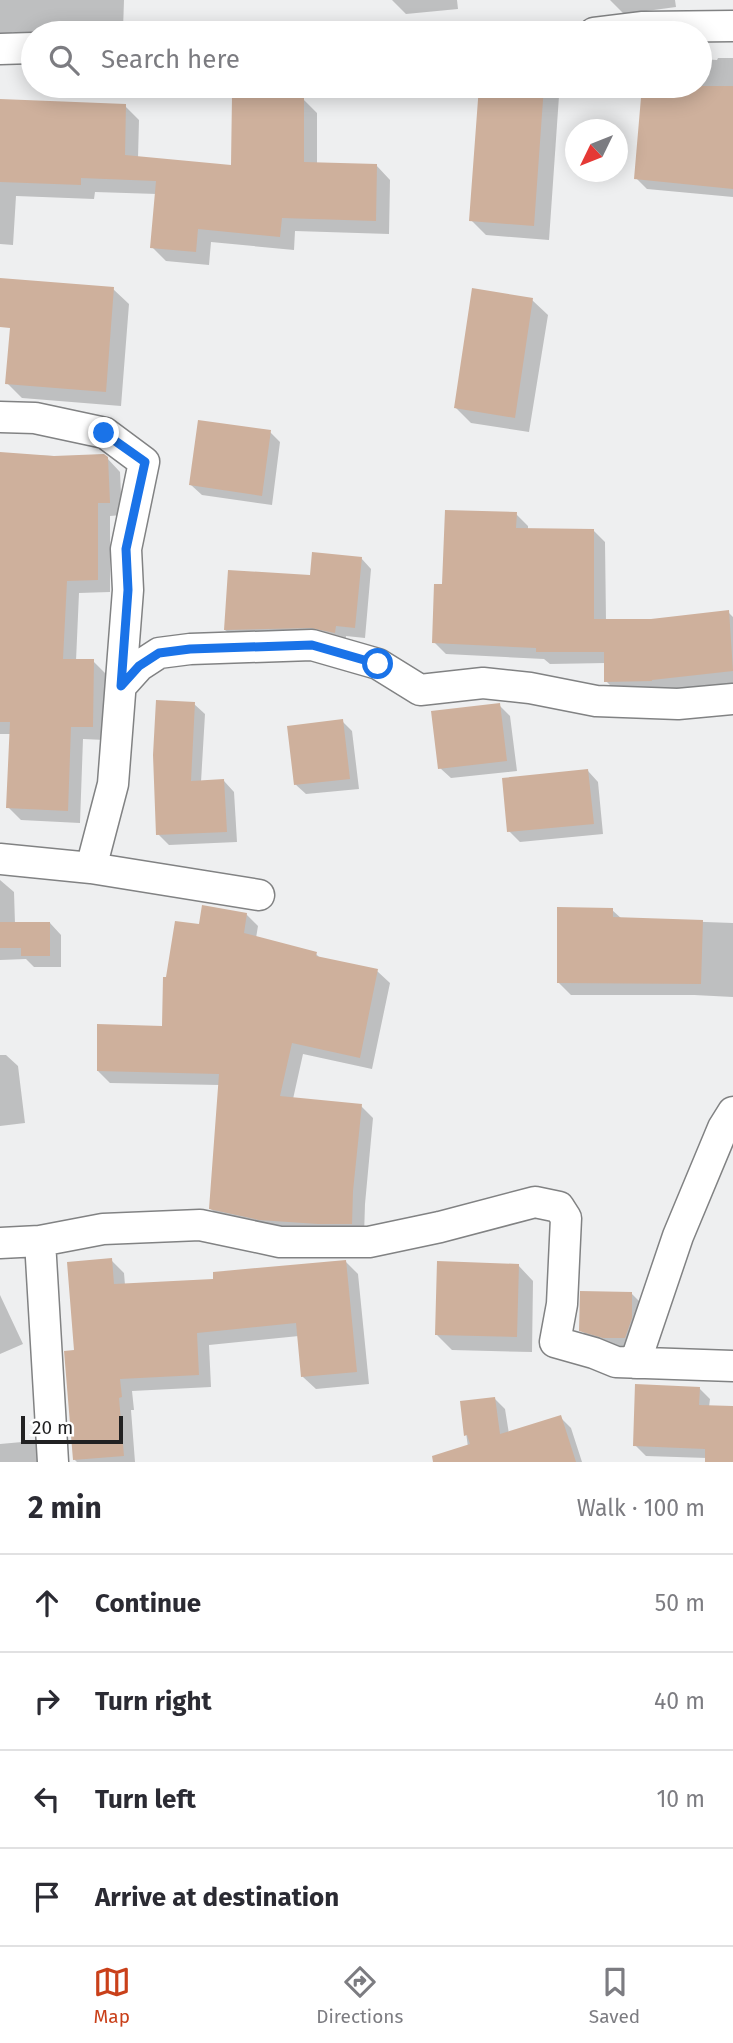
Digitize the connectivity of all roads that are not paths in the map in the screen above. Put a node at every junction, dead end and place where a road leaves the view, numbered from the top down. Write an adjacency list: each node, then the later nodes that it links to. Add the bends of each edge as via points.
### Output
1 (712, 26): 2 (street)
2 (733, 26)
3 (21, 48): 4 (street)
4 (0, 49)
5 (0, 417): 6 (street, via 35,418 104,433 145,462 126,549)
6 (121, 686): 7 (street, via 159,653 312,645 378,664 420,690 483,683 596,701 678,704); 9 (street, via 113,784)
7 (733, 699)
8 (0, 859): 9 (street)
9 (90, 868): 10 (street)
10 (259, 895)
11 (733, 1112): 14 (street, via 678,1236)
12 (40, 1241): 13 (street); 14 (street, via 103,1229 200,1225 280,1242 369,1242 535,1202 559,1207 566,1218 562,1304 555,1342 616,1362); 16 (street)
13 (0, 1243)
14 (635, 1363): 15 (street)
15 (733, 1366)
16 (53, 1462)

